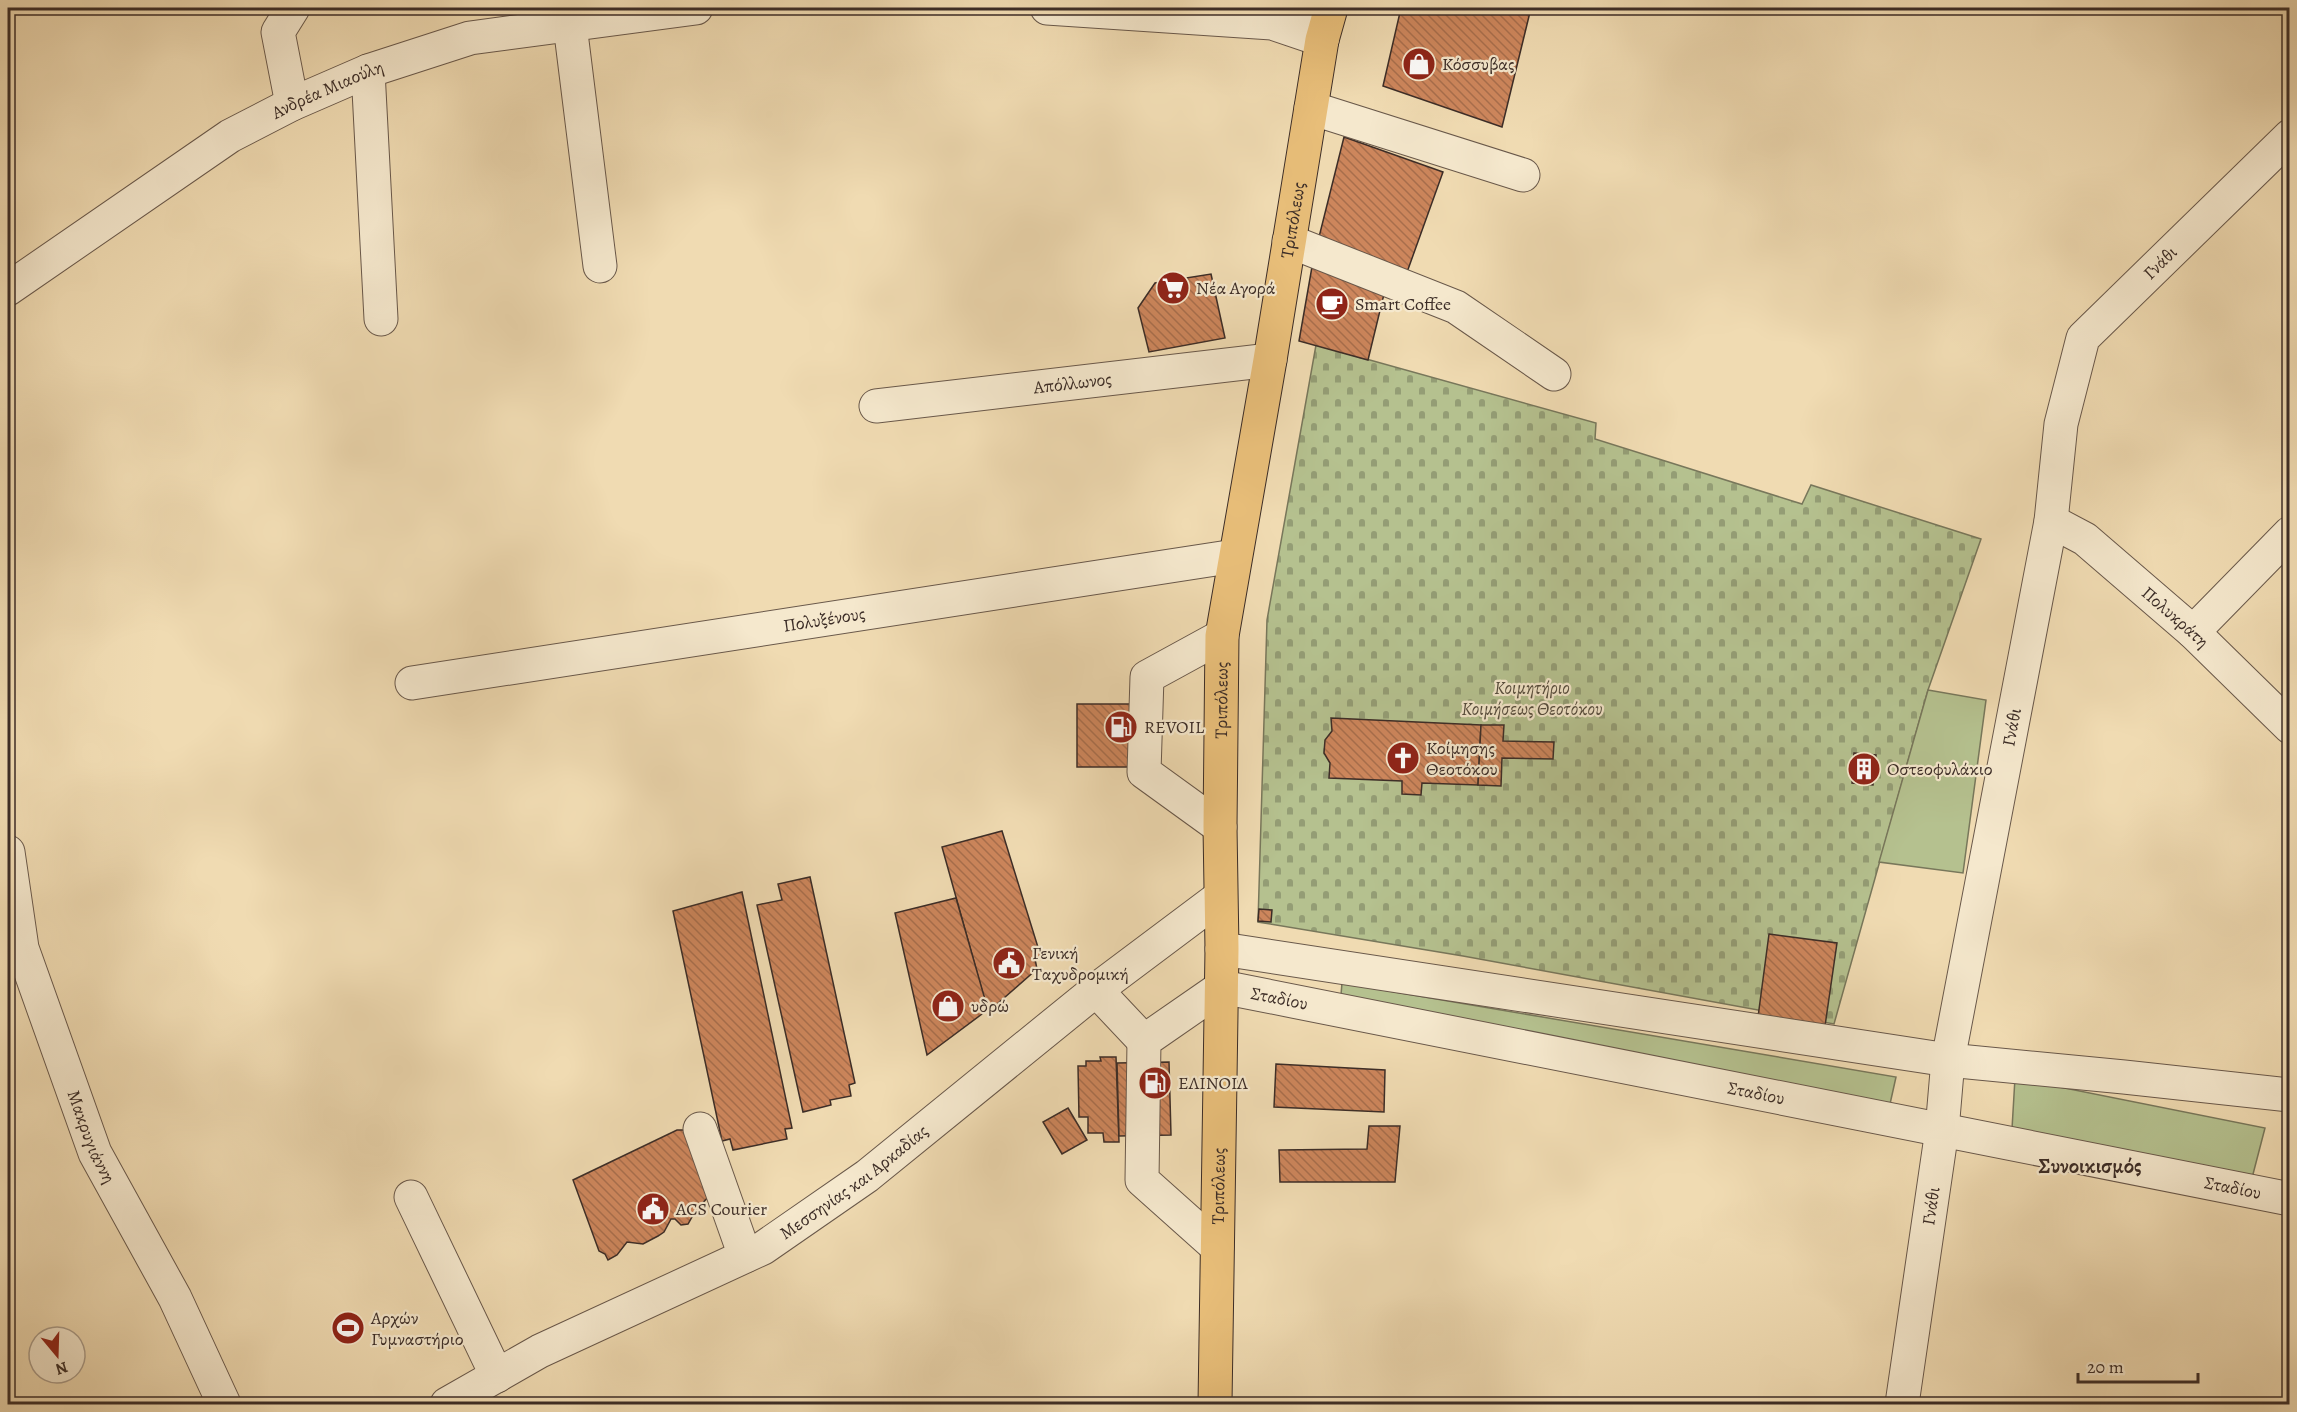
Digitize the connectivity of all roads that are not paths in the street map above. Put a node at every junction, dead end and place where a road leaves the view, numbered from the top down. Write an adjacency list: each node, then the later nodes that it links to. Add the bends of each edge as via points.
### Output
1 (293, 8): 9 (street, via 278,32)
2 (696, 8): 6 (street, Ανδρέα Μιαούλη)
3 (1047, 8): 7 (street, via 1272,23)
4 (1310, 8): 7 (street)
5 (1332, 8): 7 (main road, Τριπόλεως)
6 (570, 25): 8 (street, Ανδρέα Μιαούλη, via 470,38); 14 (street)
7 (1322, 40): 10 (main road, Τριπόλεως)
8 (368, 71): 9 (street, Ανδρέα Μιαούλη); 16 (street)
9 (292, 104): 15 (street, Ανδρέα Μιαούλη, via 230,136)
10 (1311, 108): 12 (street); 13 (main road, Τριπόλεως)
11 (2289, 136): 20 (street, Γνάθι, via 2083,338 2061,424)
12 (1523, 175)
13 (1289, 241): 17 (main road, Τριπόλεως); 18 (street, via 1456,307)
14 (600, 266)
15 (8, 289)
16 (381, 319)
17 (1270, 360): 19 (street, Απόλλωνος); 22 (main road, Τριπόλεως)
18 (1554, 374)
19 (876, 406)
20 (2051, 521): 23 (street, Πολυκράτη, via 2085,539); 34 (street, Γνάθι)
21 (2289, 533): 23 (street)
22 (1235, 556): 24 (main road, Τριπόλεως); 25 (street, Πολυξένους)
23 (2193, 632): 26 (street, Πολυκράτη)
24 (1221, 636): 27 (main road, Τριπόλεως); 27 (street, via 1147,677 1144,772)
25 (412, 683)
26 (2289, 727)
27 (1220, 827): 29 (main road, Τριπόλεως)
28 (8, 852): 43 (street, Μακρυγιάννη, via 22,948 95,1153 175,1298)
29 (1220, 897): 30 (main road, Τριπόλεως); 32 (street, Μεσσηνίας και Αρκαδίας)
30 (1222, 949): 31 (main road, Τριπόλεως); 34 (street)
31 (1222, 987): 33 (street); 37 (street, Σταδίου); 40 (main road, Τριπόλεως)
32 (1096, 990): 33 (street); 41 (street, Μεσσηνίας και Αρκαδίας, via 867,1176 763,1248)
33 (1144, 1041): 40 (street, via 1142,1180)
34 (1948, 1060): 35 (street); 37 (street, Γνάθι)
35 (2289, 1095)
36 (700, 1129): 41 (street)
37 (1942, 1130): 39 (street, Σταδίου); 46 (street, Γνάθι)
38 (411, 1197): 42 (street)
39 (2289, 1199)
40 (1217, 1247): 45 (main road, Τριπόλεως)
41 (745, 1256): 42 (street, Μεσσηνίας και Αρκαδίας, via 540,1351)
42 (497, 1376): 44 (street, Μεσσηνίας και Αρκαδίας)
43 (224, 1404)
44 (447, 1404)
45 (1215, 1404)
46 (1902, 1404)

